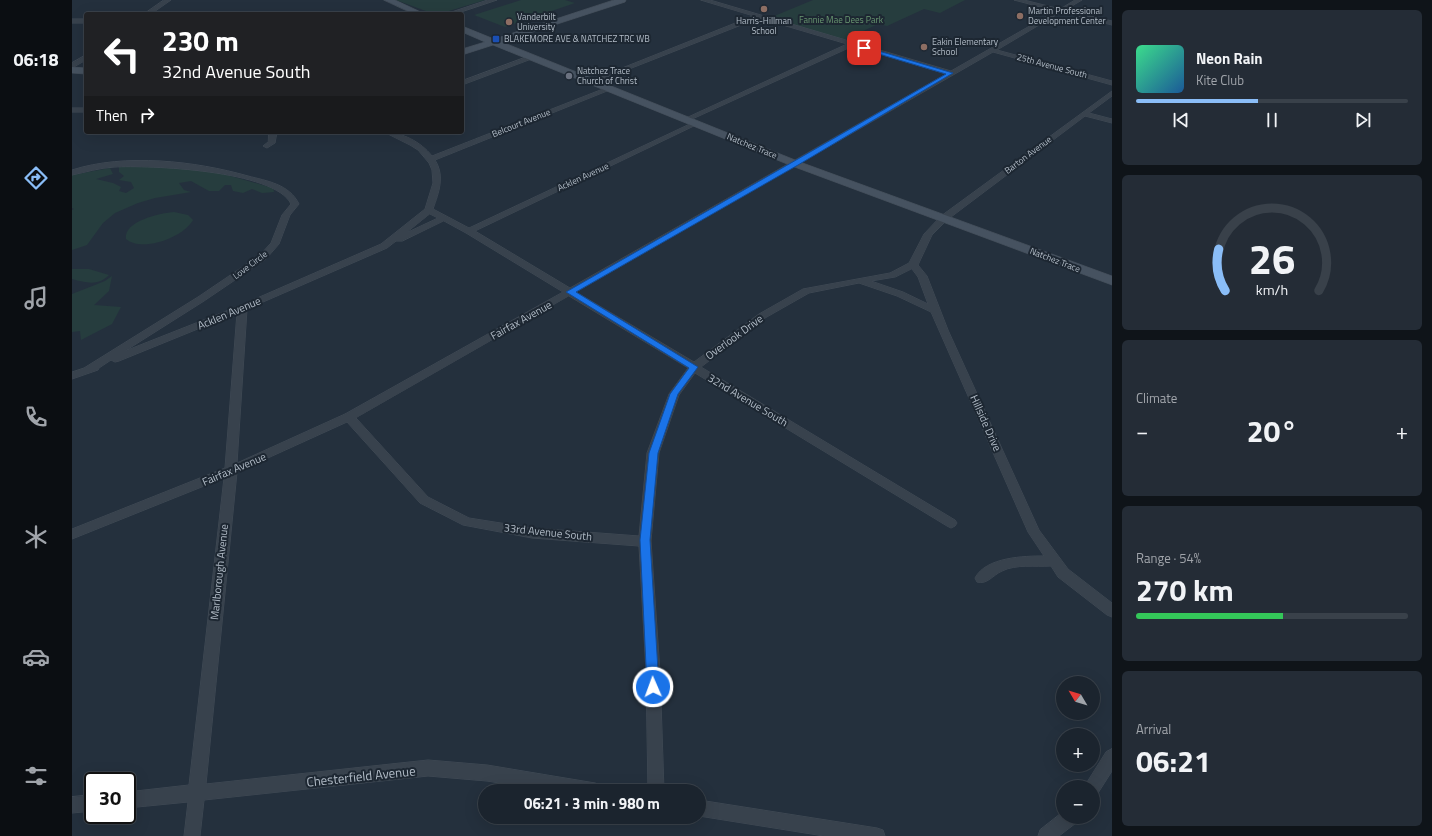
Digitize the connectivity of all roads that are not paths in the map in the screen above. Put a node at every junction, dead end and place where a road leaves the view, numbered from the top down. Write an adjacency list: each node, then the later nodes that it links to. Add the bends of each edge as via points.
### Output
1 (168, 0): 9 (street)
2 (388, 0): 10 (main road)
3 (494, 0): 11 (street)
4 (622, 0): 17 (main road)
5 (704, 0): 12 (street)
6 (1017, 0): 8 (street)
7 (1079, 0): 8 (street, Fairfax Avenue)
8 (1061, 10): 15 (street); 19 (street, Fairfax Avenue)
9 (150, 12)
10 (416, 12)
11 (455, 12)
12 (759, 16): 18 (street); 27 (street)
13 (72, 20): 14 (street)
14 (84, 21)
15 (1112, 23)
16 (464, 30): 17 (main road, Natchez Trace)
17 (495, 42): 20 (main road); 21 (main road, Natchez Trace)
18 (852, 44): 26 (street); 36 (street, Acklen Avenue)
19 (992, 50): 26 (street, Fairfax Avenue); 29 (street, 25th Avenue South)
20 (464, 51)
21 (532, 57): 27 (main road, Natchez Trace); 28 (street)
22 (84, 58): 23 (street)
23 (72, 66)
24 (72, 70): 25 (main road)
25 (84, 71)
26 (950, 73): 42 (street, Fairfax Avenue)
27 (594, 81): 30 (main road, Natchez Trace)
28 (464, 82)
29 (1112, 83)
30 (610, 88): 36 (main road, Natchez Trace); 41 (street, Belcourt Avenue)
31 (1112, 93): 34 (street, Barton Avenue)
32 (72, 110): 33 (street)
33 (83, 110): 35 (street)
34 (1084, 114): 37 (street); 46 (street, Barton Avenue)
35 (72, 117)
36 (692, 121): 42 (main road, Natchez Trace); 47 (street, Acklen Avenue)
37 (1112, 121)
38 (272, 134): 40 (street)
39 (392, 134): 41 (street, via 415,145)
40 (268, 146)
41 (431, 159): 44 (street, via 437,179)
42 (796, 164): 46 (main road, Natchez Trace); 52 (street, Fairfax Avenue)
43 (72, 173): 56 (street, Love Circle, via 109,164 196,166 225,171 278,187 293,199 295,204 286,215 274,244 263,257)
44 (429, 210): 45 (street, 32nd Avenue South); 48 (street, Acklen Avenue)
45 (445, 218): 47 (street, 32nd Avenue South); 48 (street, Acklen Avenue)
46 (944, 218): 49 (street, via 928,234); 51 (main road, Natchez Trace)
47 (469, 231): 52 (street, 32nd Avenue South)
48 (384, 246): 53 (street, Acklen Avenue)
49 (913, 265): 50 (street, Overlook Drive, via 892,275); 54 (street, Hillside Drive, via 922,276)
50 (860, 281): 54 (street, via 900,294); 55 (street, Overlook Drive, via 806,291 762,316)
51 (1112, 281)
52 (570, 292): 55 (street, 32nd Avenue South); 58 (street, Fairfax Avenue)
53 (242, 308): 56 (street, Acklen Avenue); 59 (street, Marlborough Avenue)
54 (936, 311): 63 (street, Hillside Drive, via 1034,532)
55 (694, 367): 60 (street, 32nd Avenue South); 62 (street, Overlook Drive, via 674,394 653,453)
56 (88, 370): 57 (street, Acklen Avenue)
57 (72, 376)
58 (349, 417): 59 (street, Fairfax Avenue); 62 (street, 33rd Avenue South, via 424,500 467,522 532,533)
59 (230, 470): 61 (street, Fairfax Avenue); 70 (street, Marlborough Avenue)
60 (951, 523)
61 (72, 534)
62 (645, 540): 69 (street, Overlook Drive, via 653,672)
63 (1055, 561): 64 (street, via 1009,562 988,572); 65 (street, Hillside Drive, via 1063,573)
64 (982, 578)
65 (1112, 611)
66 (1112, 757): 67 (street)
67 (1097, 780)
68 (553, 784): 70 (street, Chesterfield Avenue, via 487,773 428,768)
69 (656, 784)
70 (197, 794): 71 (street, Chesterfield Avenue); 76 (street, Marlborough Avenue)
71 (136, 799)
72 (84, 804): 73 (street)
73 (72, 805)
74 (706, 809): 77 (street)
75 (1061, 824): 78 (street)
76 (192, 836)
77 (877, 836)
78 (1046, 836)

